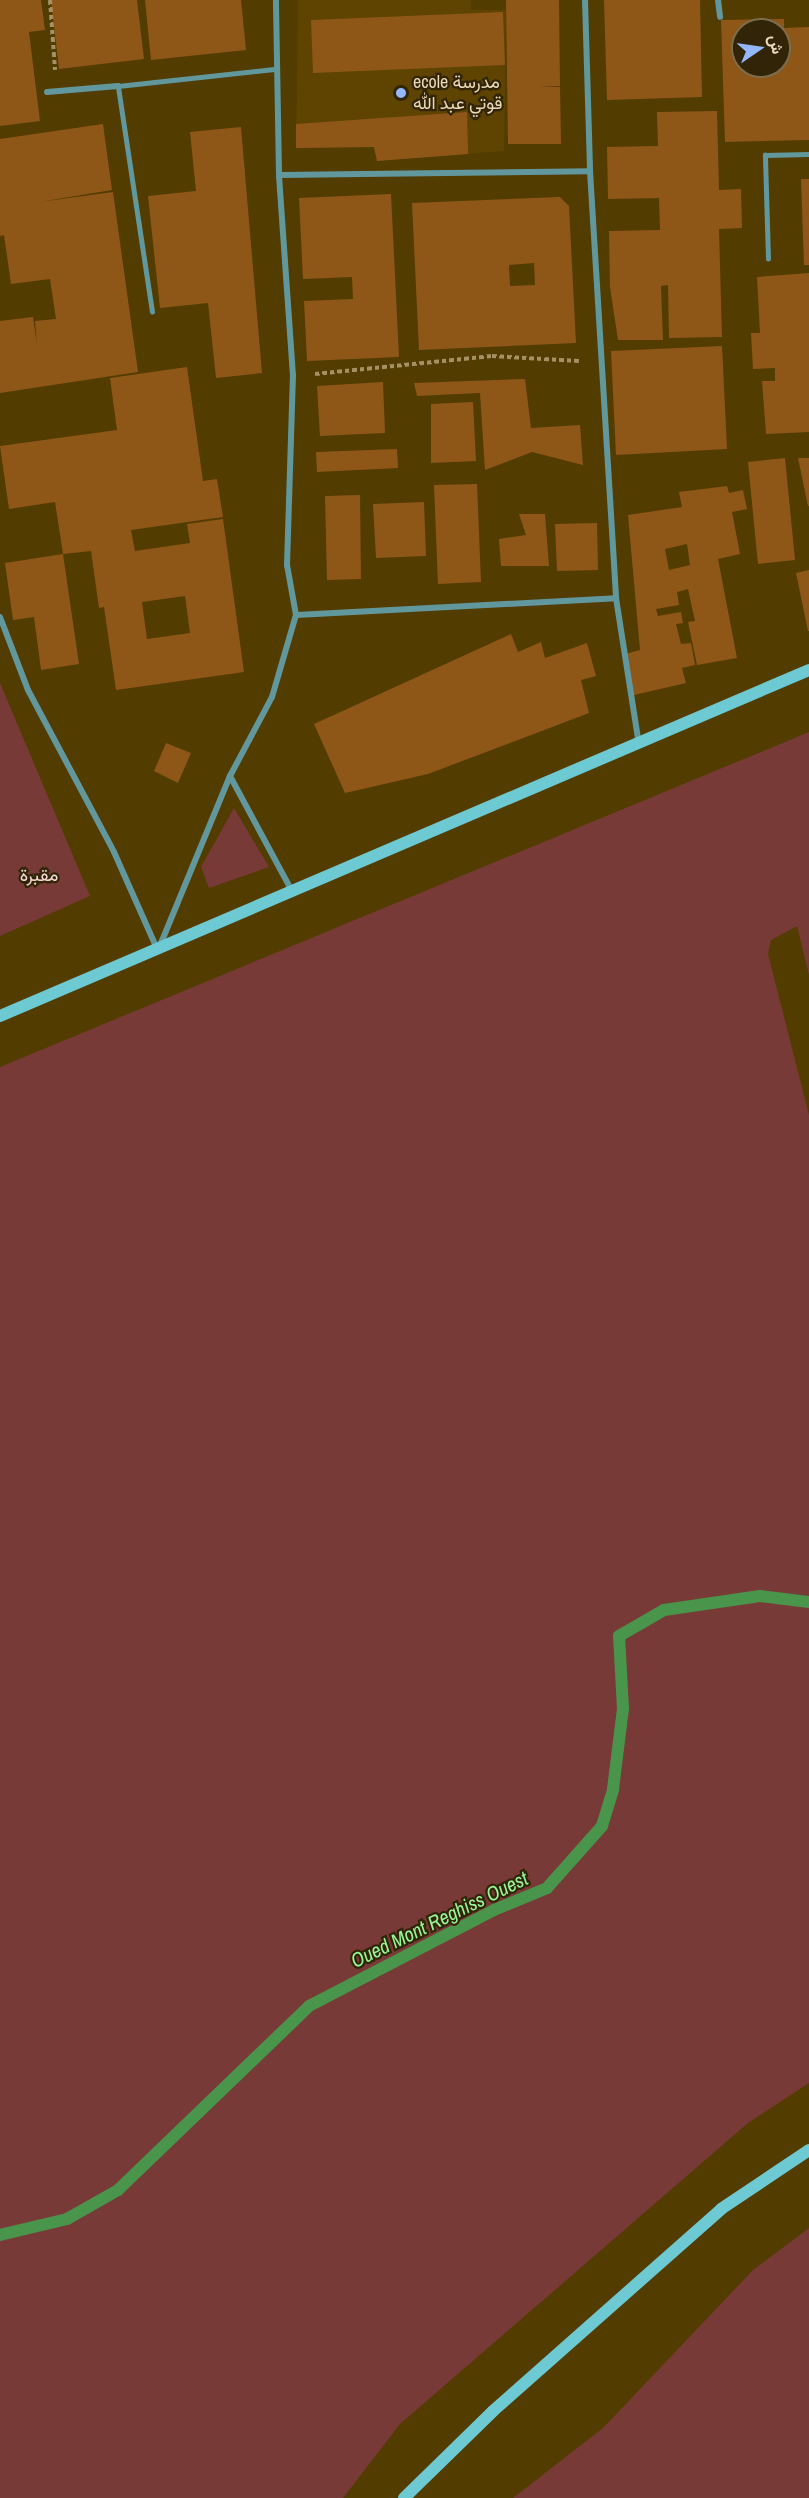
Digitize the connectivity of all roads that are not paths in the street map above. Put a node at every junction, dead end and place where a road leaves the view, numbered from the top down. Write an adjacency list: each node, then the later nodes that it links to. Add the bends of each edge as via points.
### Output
1 (276, 0): 5 (street)
2 (585, 0): 9 (street)
3 (718, 0): 4 (street)
4 (720, 17)
5 (274, 69): 6 (lane); 10 (street)
6 (118, 86): 7 (street); 12 (lane)
7 (47, 92)
8 (809, 154): 11 (lane, via 765,155)
9 (590, 171): 10 (street); 13 (street)
10 (279, 175): 14 (street, via 293,376 287,565)
11 (768, 259)
12 (152, 312)
13 (616, 598): 14 (street); 17 (street)
14 (296, 615): 18 (street, via 272,698)
15 (0, 617): 20 (street, via 28,690 114,852)
16 (809, 670): 17 (main road)
17 (639, 746): 19 (main road)
18 (230, 776): 19 (street); 20 (street)
19 (294, 893): 20 (main road)
20 (158, 951): 21 (main road)
21 (0, 1016)
22 (809, 2150): 23 (main road, via 721,2209 493,2411)
23 (404, 2498)

